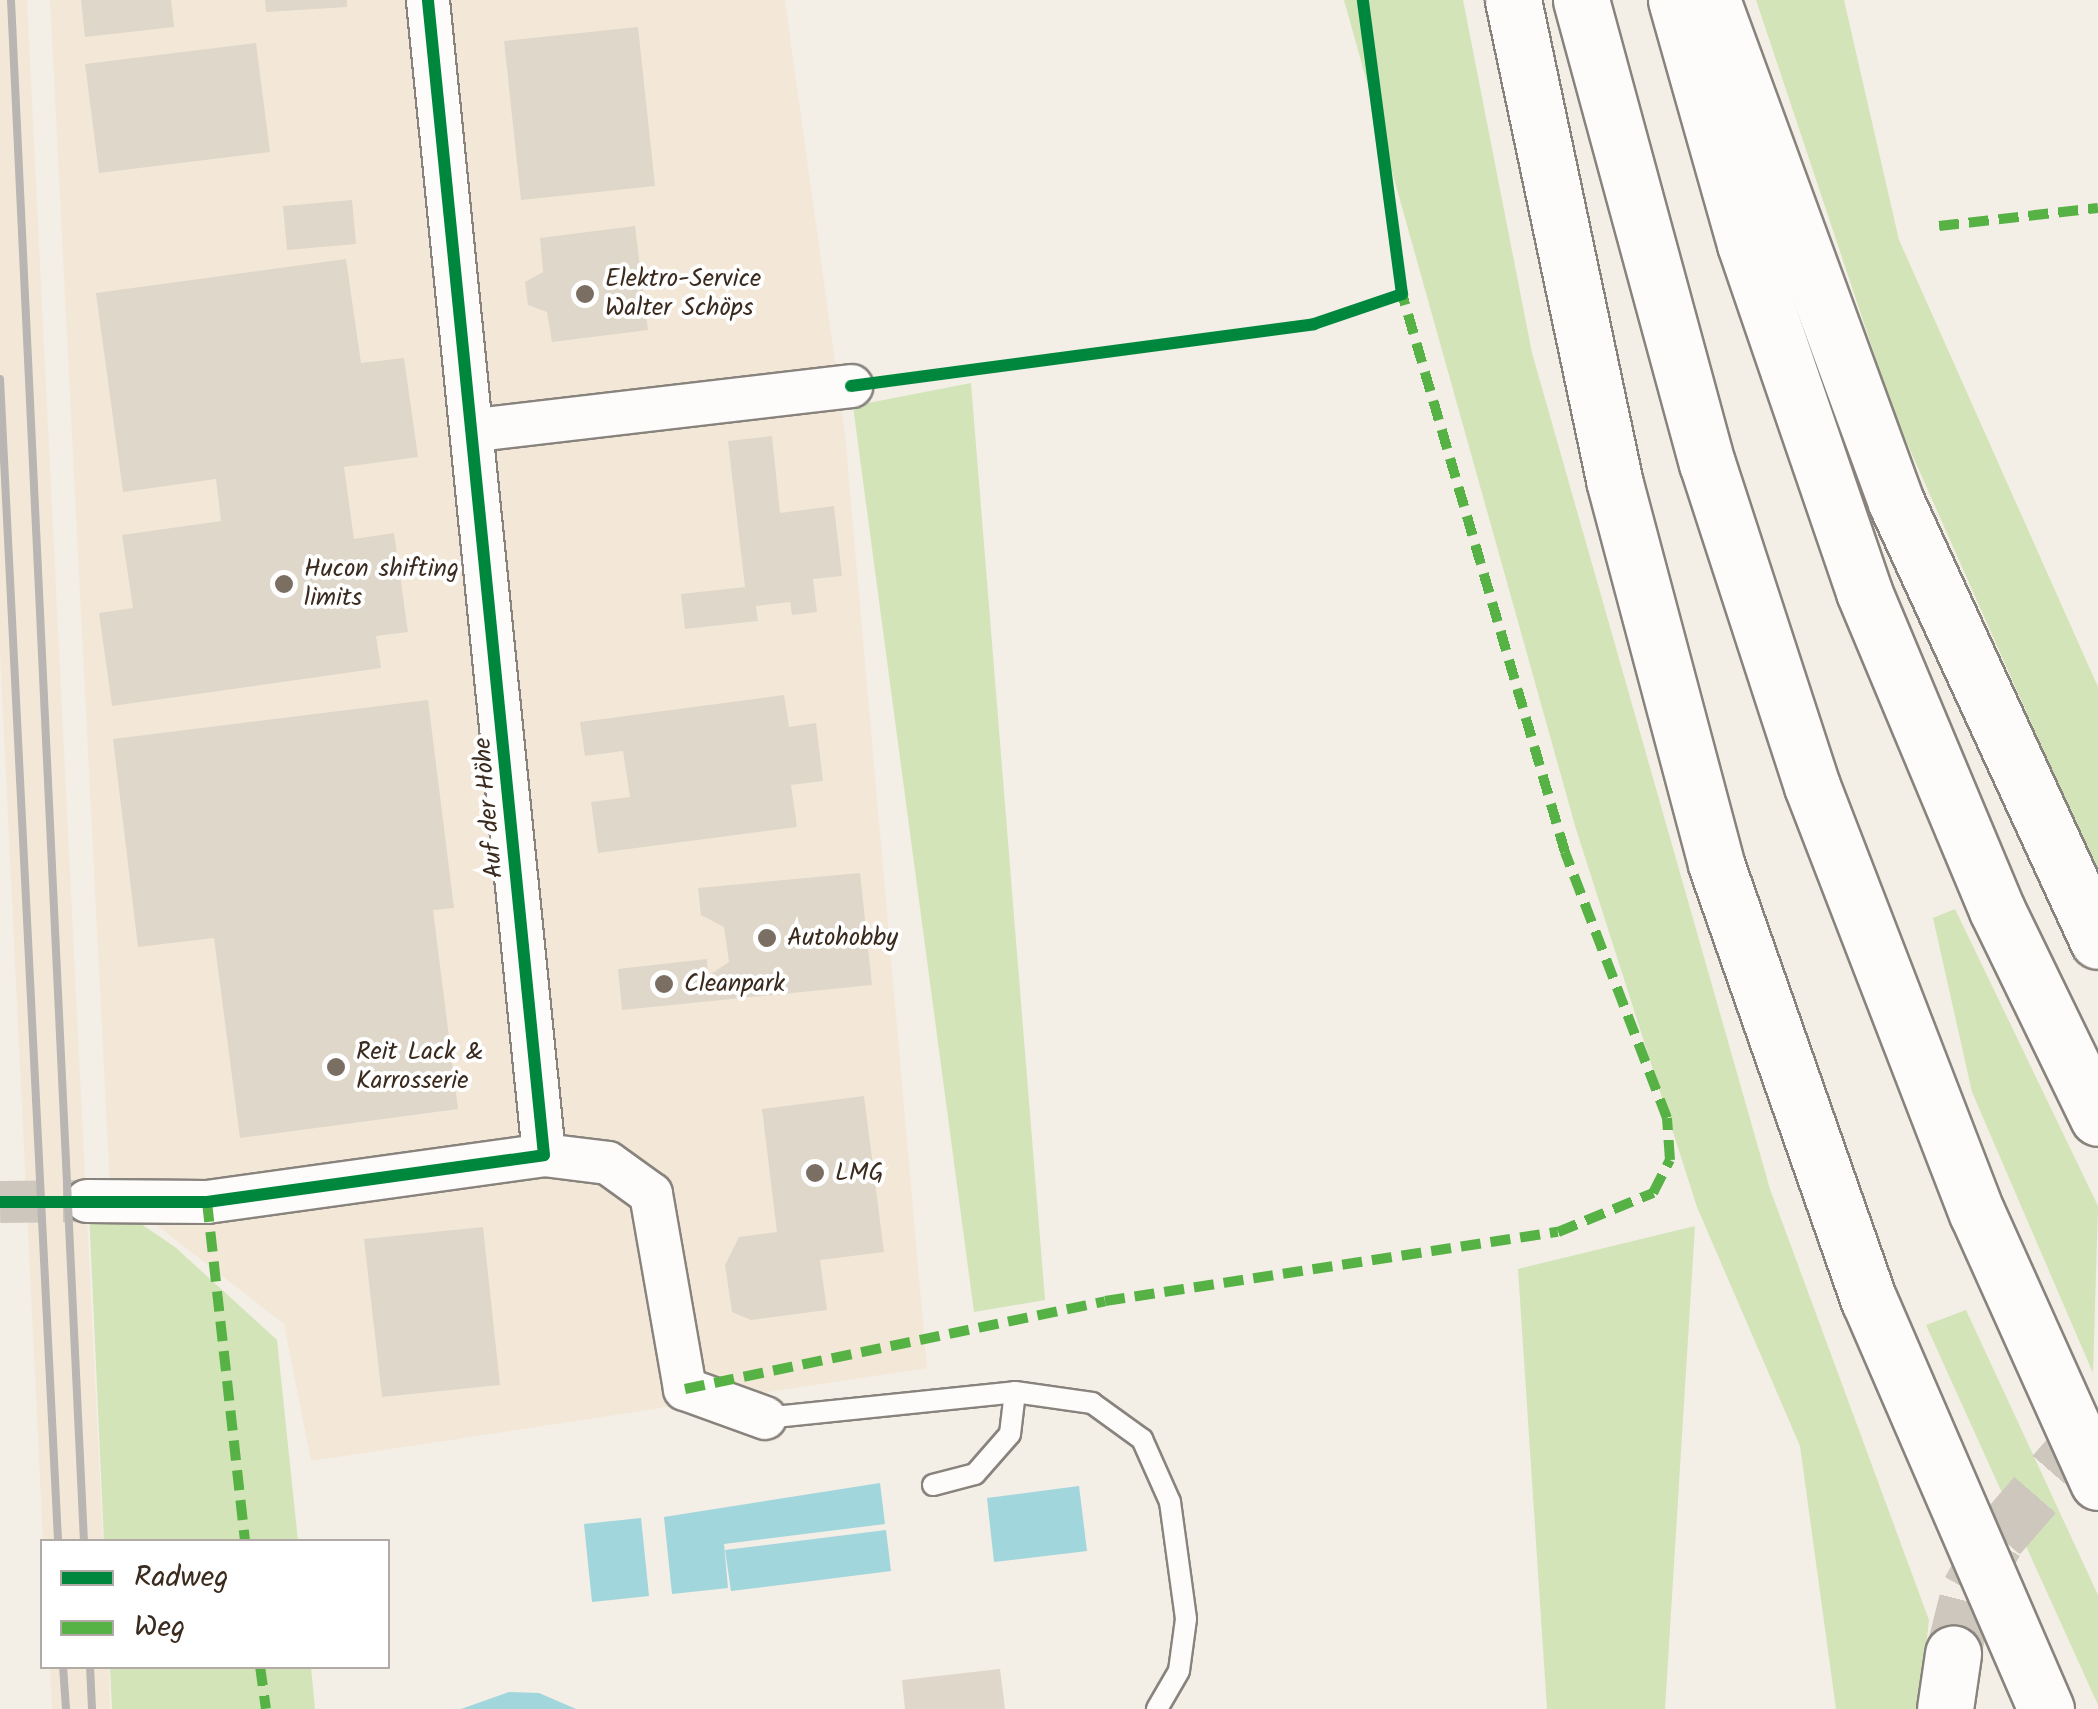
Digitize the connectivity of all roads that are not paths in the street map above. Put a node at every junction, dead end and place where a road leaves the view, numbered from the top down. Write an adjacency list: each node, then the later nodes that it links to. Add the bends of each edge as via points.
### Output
1 (428, 0): 7 (street, Auf der Höhe)
2 (1514, 0): 19 (highway, via 1614,480 1716,864 1869,1300)
3 (1581, 0): 14 (highway, via 1707,462 1812,786 1970,1195)
4 (1676, 0): 9 (highway, via 1745,244 1864,592 1997,910)
5 (1712, 0): 8 (highway, via 1896,502)
6 (852, 386): 7 (street)
7 (477, 430): 10 (street, Auf der Höhe)
8 (2098, 942)
9 (2098, 1118)
10 (544, 1155): 11 (street, via 207,1202); 13 (street, via 608,1163 651,1194 685,1389)
11 (87, 1201)
12 (1015, 1392): 13 (lane); 15 (lane, via 1010,1434 976,1474); 17 (lane, via 1092,1402 1142,1439 1170,1502 1186,1619 1180,1671)
13 (764, 1418)
14 (2098, 1482)
15 (933, 1484)
16 (1953, 1654): 18 (highway)
17 (1157, 1709)
18 (1945, 1709)
19 (2046, 1709)

